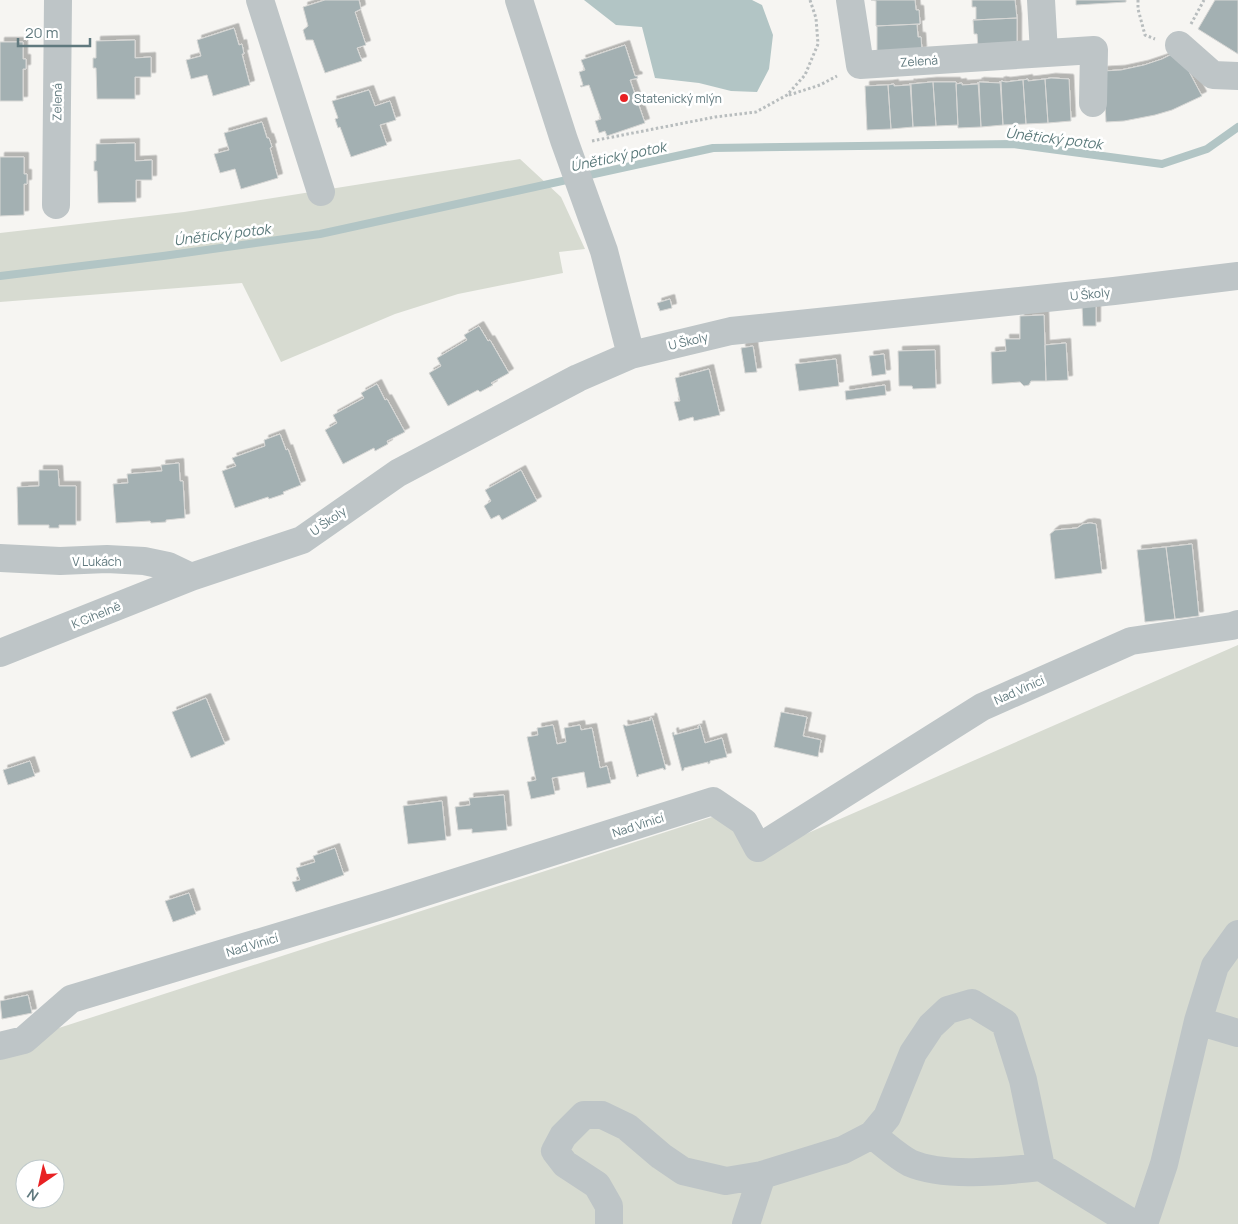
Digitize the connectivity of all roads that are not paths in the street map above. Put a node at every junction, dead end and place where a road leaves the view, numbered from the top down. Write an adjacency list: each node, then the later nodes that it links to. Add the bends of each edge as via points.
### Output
1 (58, 0): 11 (street, Zelená)
2 (260, 0): 10 (street)
3 (519, 0): 13 (street, via 604,251)
4 (850, 0): 7 (street, Zelená, via 860,65)
5 (1041, 0): 7 (street)
6 (1179, 45): 8 (street, via 1214,75)
7 (1044, 53): 9 (street, Zelená, via 1094,50)
8 (1238, 76)
9 (1093, 103)
10 (321, 192)
11 (56, 205)
12 (1238, 276): 13 (street, U Školy, via 731,331)
13 (631, 354): 15 (street, U Školy, via 578,378 398,473 302,540)
14 (0, 558): 15 (street, V Lukách, via 144,561 168,566)
15 (191, 577): 17 (street, K Cihelně)
16 (1238, 624): 21 (street, Nad Vinicí, via 1131,641 982,707 758,848 744,822 713,801 71,999 24,1040)
17 (0, 653)
18 (1238, 934): 19 (street, via 1215,966)
19 (1198, 1021): 20 (street); 28 (street, via 1164,1164)
20 (1238, 1033)
21 (0, 1046)
22 (872, 1135): 23 (street, via 909,1163 942,1171 993,1172); 23 (street, via 887,1117 913,1054 931,1026 948,1010 972,1003 1005,1023 1023,1080); 24 (street, via 843,1150)
23 (1041, 1168): 27 (street)
24 (762, 1175): 25 (street, via 726,1181 683,1171 627,1127 602,1114 584,1115 563,1136 555,1151 566,1164 597,1185 609,1206); 26 (street)
25 (609, 1224)
26 (746, 1224)
27 (1134, 1224)
28 (1144, 1224)

